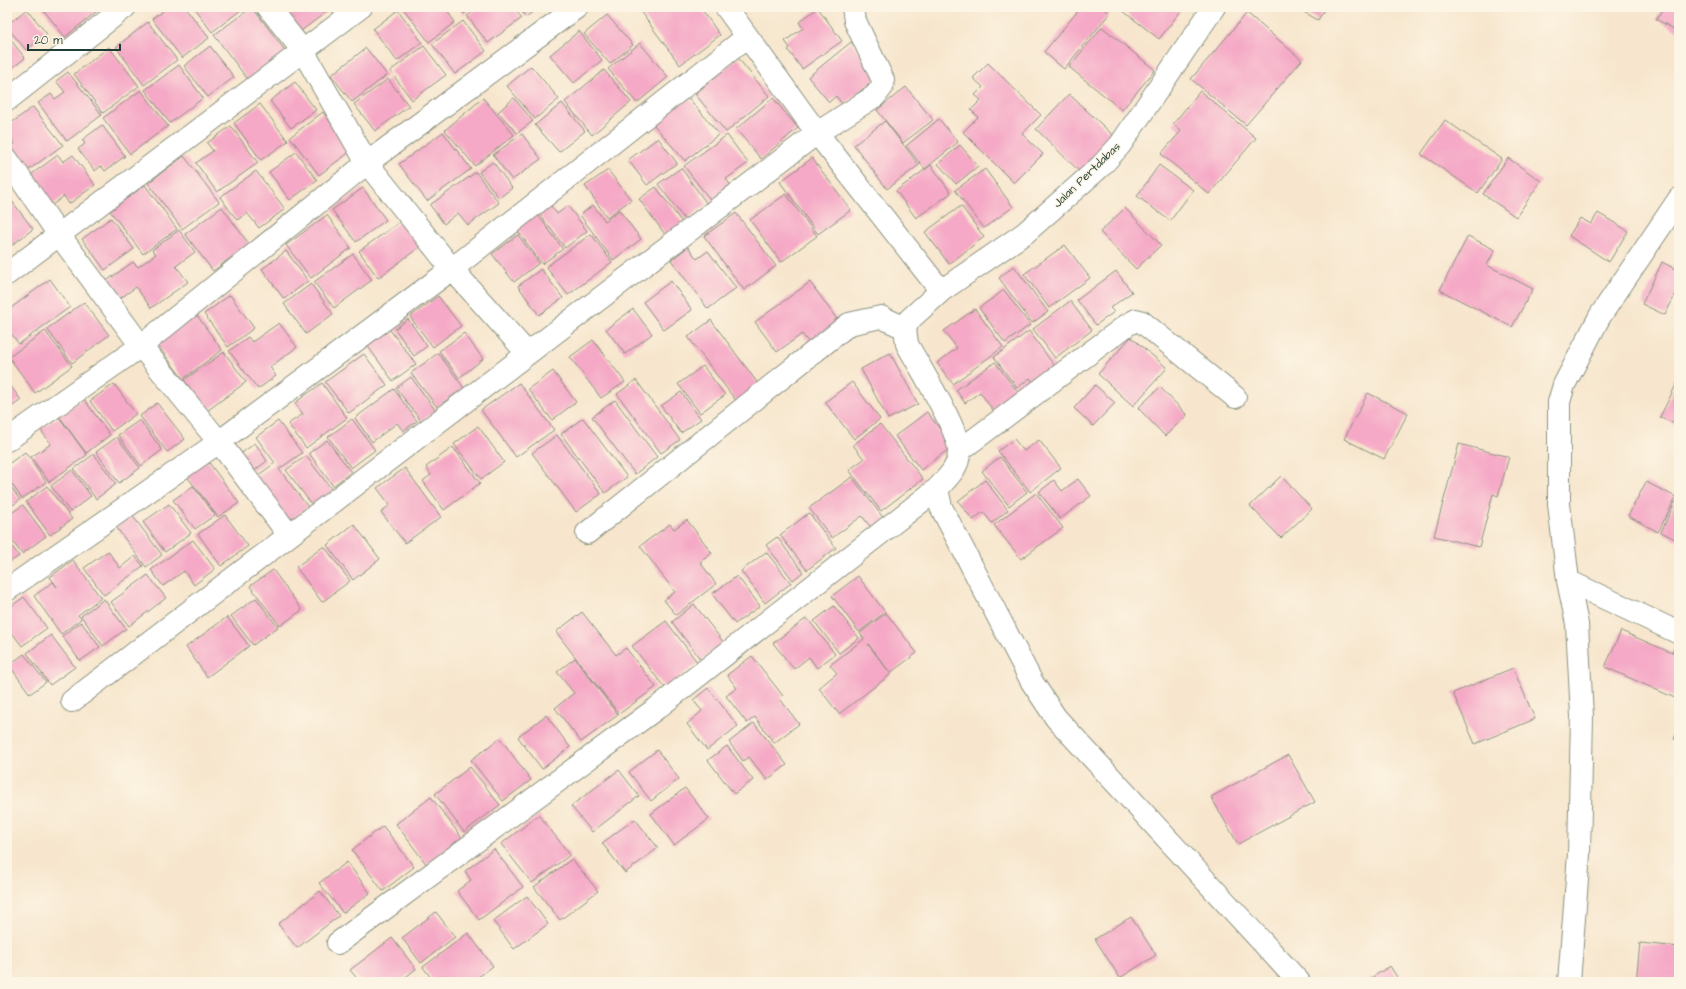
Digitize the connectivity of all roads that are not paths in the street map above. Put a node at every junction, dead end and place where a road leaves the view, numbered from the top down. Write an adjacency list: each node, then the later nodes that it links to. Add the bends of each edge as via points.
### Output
1 (125, 7): 10 (street)
2 (268, 7): 9 (street)
3 (361, 7): 9 (street)
4 (577, 7): 13 (street)
5 (726, 7): 8 (street)
6 (853, 7): 11 (street, via 855,21 884,80 875,96)
7 (1214, 7): 18 (street, Jalan Pertdabas, via 1120,145 1101,166 1025,233)
8 (747, 37): 11 (street); 16 (street)
9 (303, 51): 13 (street); 15 (street)
10 (7, 100)
11 (817, 133): 18 (street); 21 (street)
12 (7, 159): 15 (street)
13 (367, 162): 16 (street); 20 (street)
14 (1679, 199): 29 (street, via 1600,316 1564,385 1559,402 1559,497)
15 (60, 236): 17 (street); 20 (street)
16 (452, 269): 21 (street); 24 (street)
17 (7, 274)
18 (941, 292): 19 (street, Jalan Pertdabas, via 910,319)
19 (905, 328): 25 (street, via 907,344 954,431); 27 (street, via 881,317 850,324)
20 (141, 346): 23 (street); 24 (street)
21 (526, 353): 28 (street)
22 (1235, 397): 25 (street, via 1142,322 1136,320)
23 (7, 440)
24 (220, 442): 28 (street); 30 (street)
25 (959, 451): 26 (street, via 954,471)
26 (937, 489): 33 (street, via 657,708); 34 (street, via 941,507 1032,682 1056,718)
27 (587, 533)
28 (289, 535): 32 (street)
29 (1568, 581): 31 (street); 35 (street, via 1577,624 1582,716 1580,854)
30 (7, 590)
31 (1679, 633)
32 (72, 701)
33 (338, 943)
34 (1299, 982)
35 (1569, 982)

